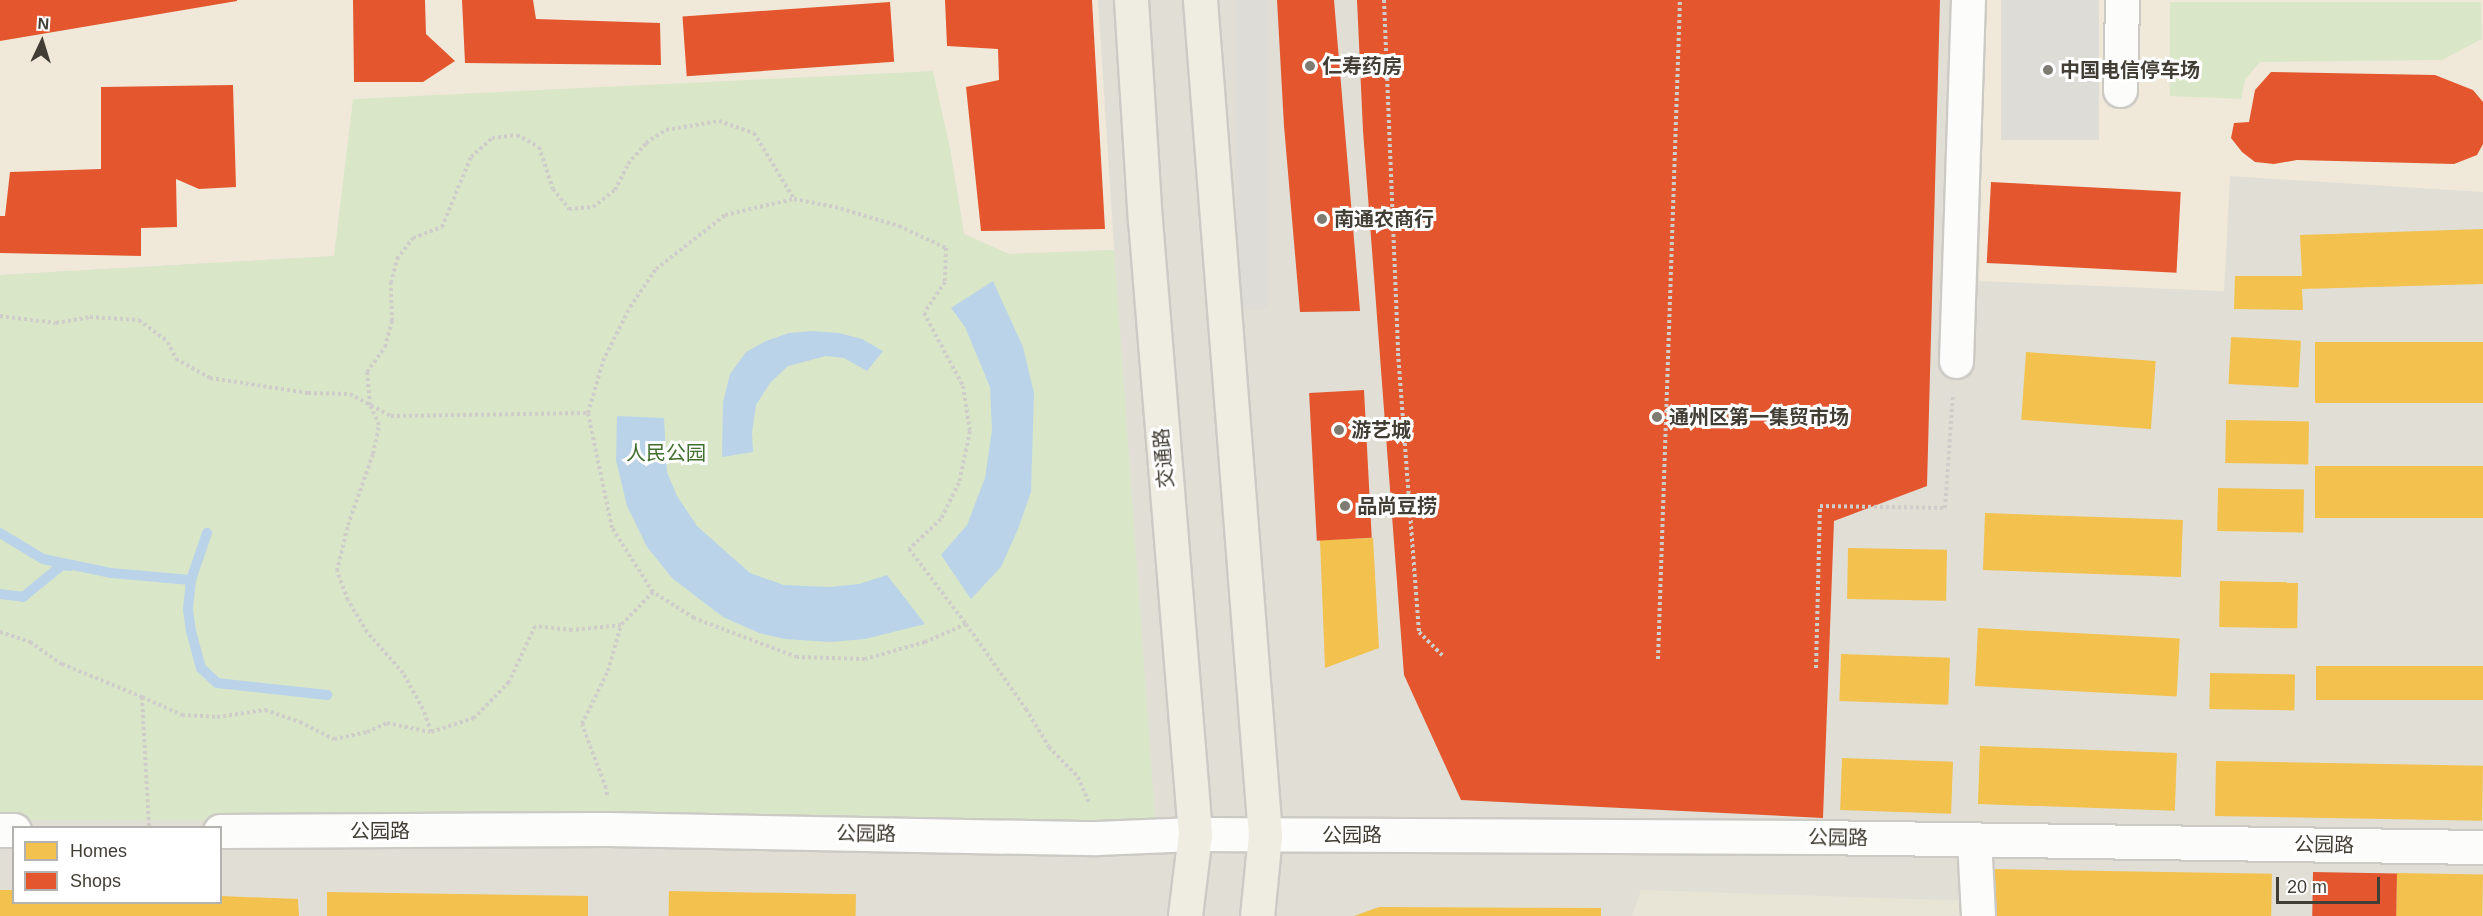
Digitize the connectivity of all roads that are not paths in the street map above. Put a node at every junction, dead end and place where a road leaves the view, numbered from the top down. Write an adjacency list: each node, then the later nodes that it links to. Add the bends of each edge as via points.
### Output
1 (1131, 0): 8 (main road, 交通路)
2 (1200, 0): 9 (main road)
3 (1968, 0): 6 (street)
4 (2122, 0): 5 (street)
5 (2120, 90)
6 (1956, 361)
7 (222, 831): 8 (street, 公园路, via 608,830 1096,837)
8 (1195, 834): 9 (street, 公园路); 12 (main road, 交通路)
9 (1265, 835): 10 (street, 公园路); 13 (main road)
10 (1974, 839): 11 (street, 公园路); 14 (street)
11 (2483, 847)
12 (1185, 916)
13 (1257, 916)
14 (1978, 916)

